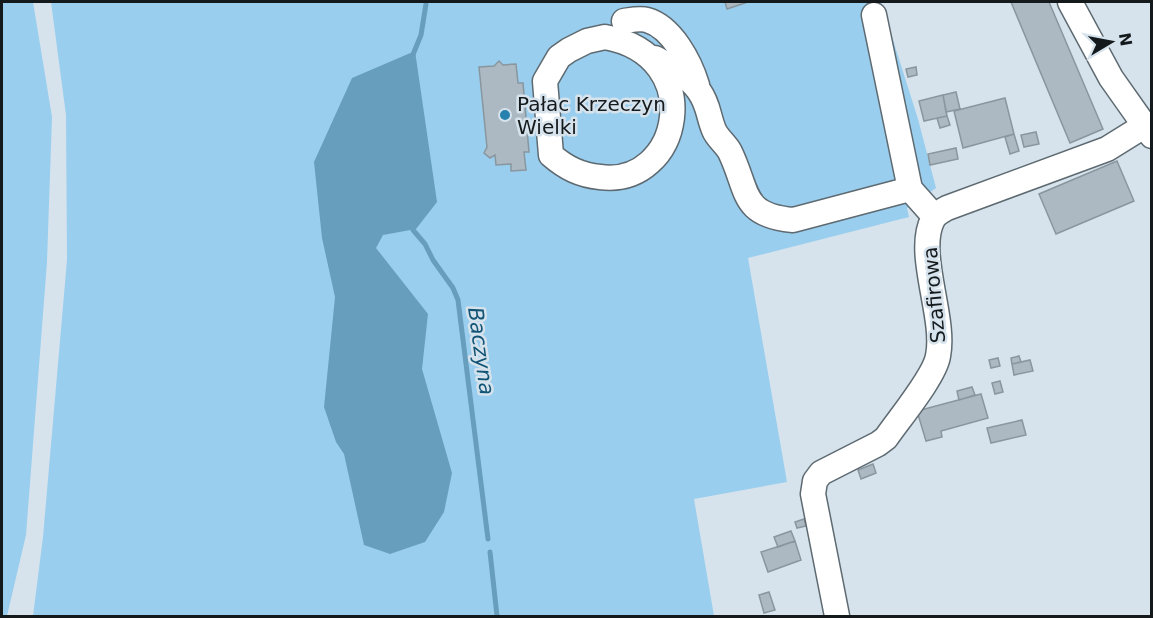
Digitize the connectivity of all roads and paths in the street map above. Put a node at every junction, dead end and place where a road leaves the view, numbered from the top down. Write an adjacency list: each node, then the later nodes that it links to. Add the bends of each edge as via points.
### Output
1 (1070, 2): 7 (street, via 1111,78)
2 (874, 15): 9 (street)
3 (622, 21): 4 (street); 5 (street, via 645,19 658,25 681,49); 8 (street, via 605,37 587,41 559,57 544,81 551,155 579,173 612,179 646,164 659,152)
4 (650, 56): 5 (street, via 687,78); 8 (street, via 669,84 673,110)
5 (699, 90): 6 (street)
6 (714, 130): 8 (street, via 693,123); 9 (street, via 726,143 751,203 774,218 793,220)
7 (1148, 131): 10 (street)
8 (669, 132)
9 (910, 189): 10 (street)
10 (934, 216): 11 (street, Szafirowa, via 928,250 940,343 938,359 886,438 821,473 815,481 813,494)
11 (837, 616)

